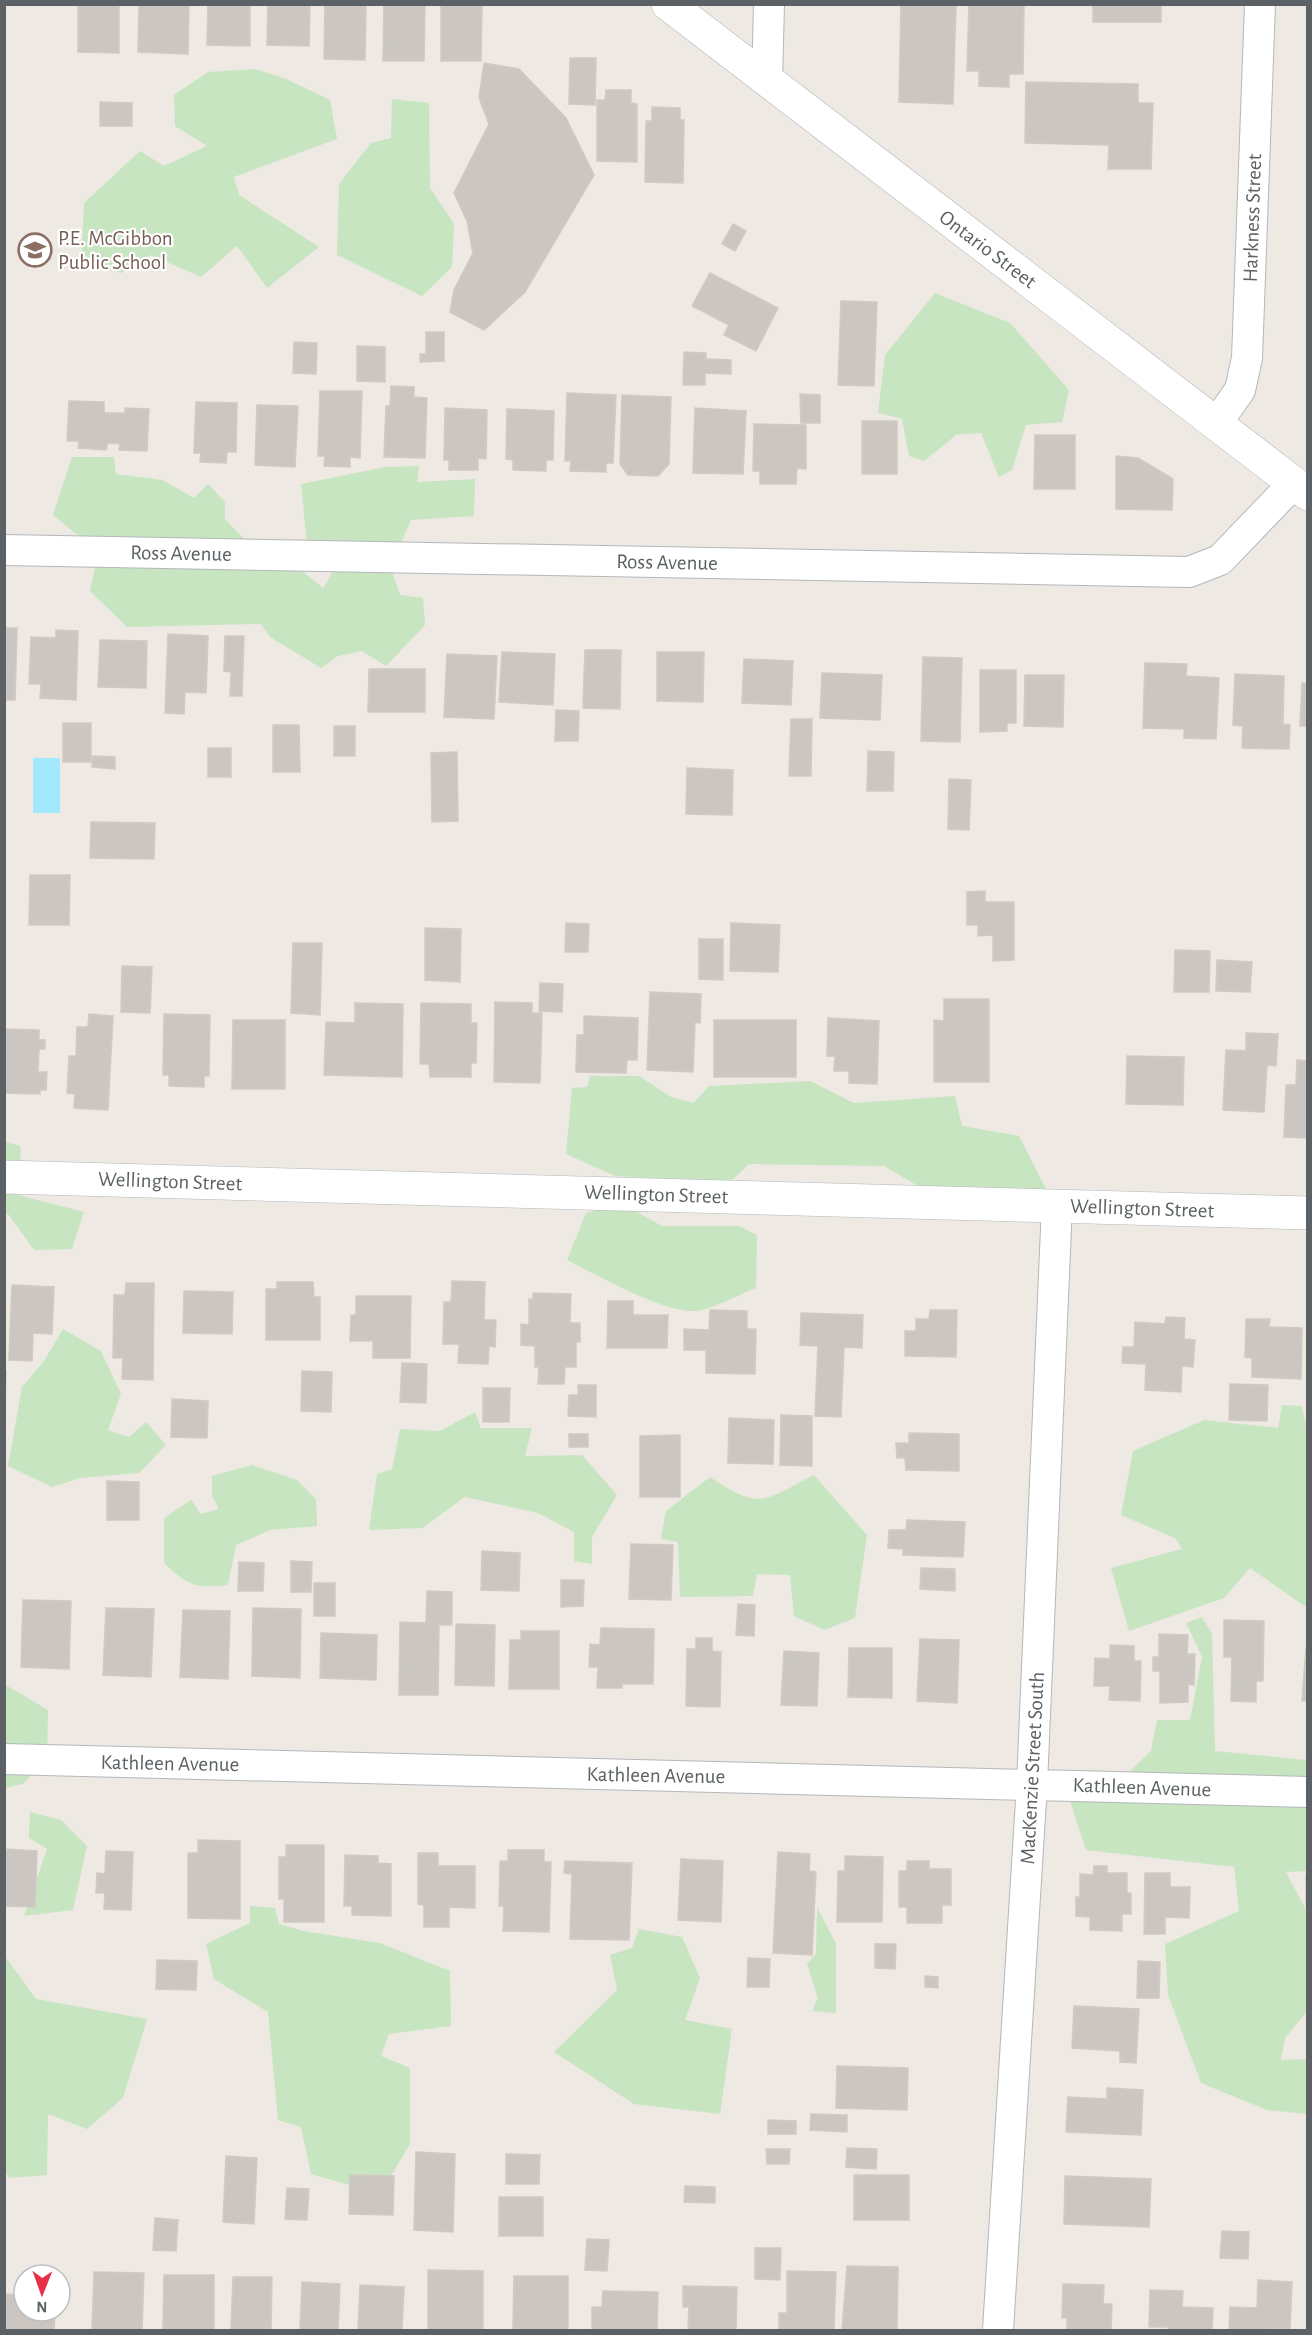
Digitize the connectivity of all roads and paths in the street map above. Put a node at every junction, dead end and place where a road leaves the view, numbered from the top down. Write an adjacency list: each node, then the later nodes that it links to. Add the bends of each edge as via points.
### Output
1 (668, 4): 4 (main road, Ontario Street)
2 (769, 4): 4 (street)
3 (1260, 4): 5 (street, Harkness Street, via 1247,358 1240,390)
4 (768, 81): 5 (main road, Ontario Street)
5 (1216, 424): 6 (main road, Ontario Street)
6 (1301, 488): 7 (street, Ross Avenue, via 1220,560 1189,572)
7 (4, 550)
8 (4, 1177): 9 (main road, Wellington Street)
9 (1057, 1205): 10 (main road, Wellington Street); 12 (street, MacKenzie Street South)
10 (1308, 1213)
11 (4, 1759): 12 (street, Kathleen Avenue)
12 (1032, 1784): 13 (street, Kathleen Avenue); 14 (street, MacKenzie Street South)
13 (1308, 1792)
14 (998, 2331)

